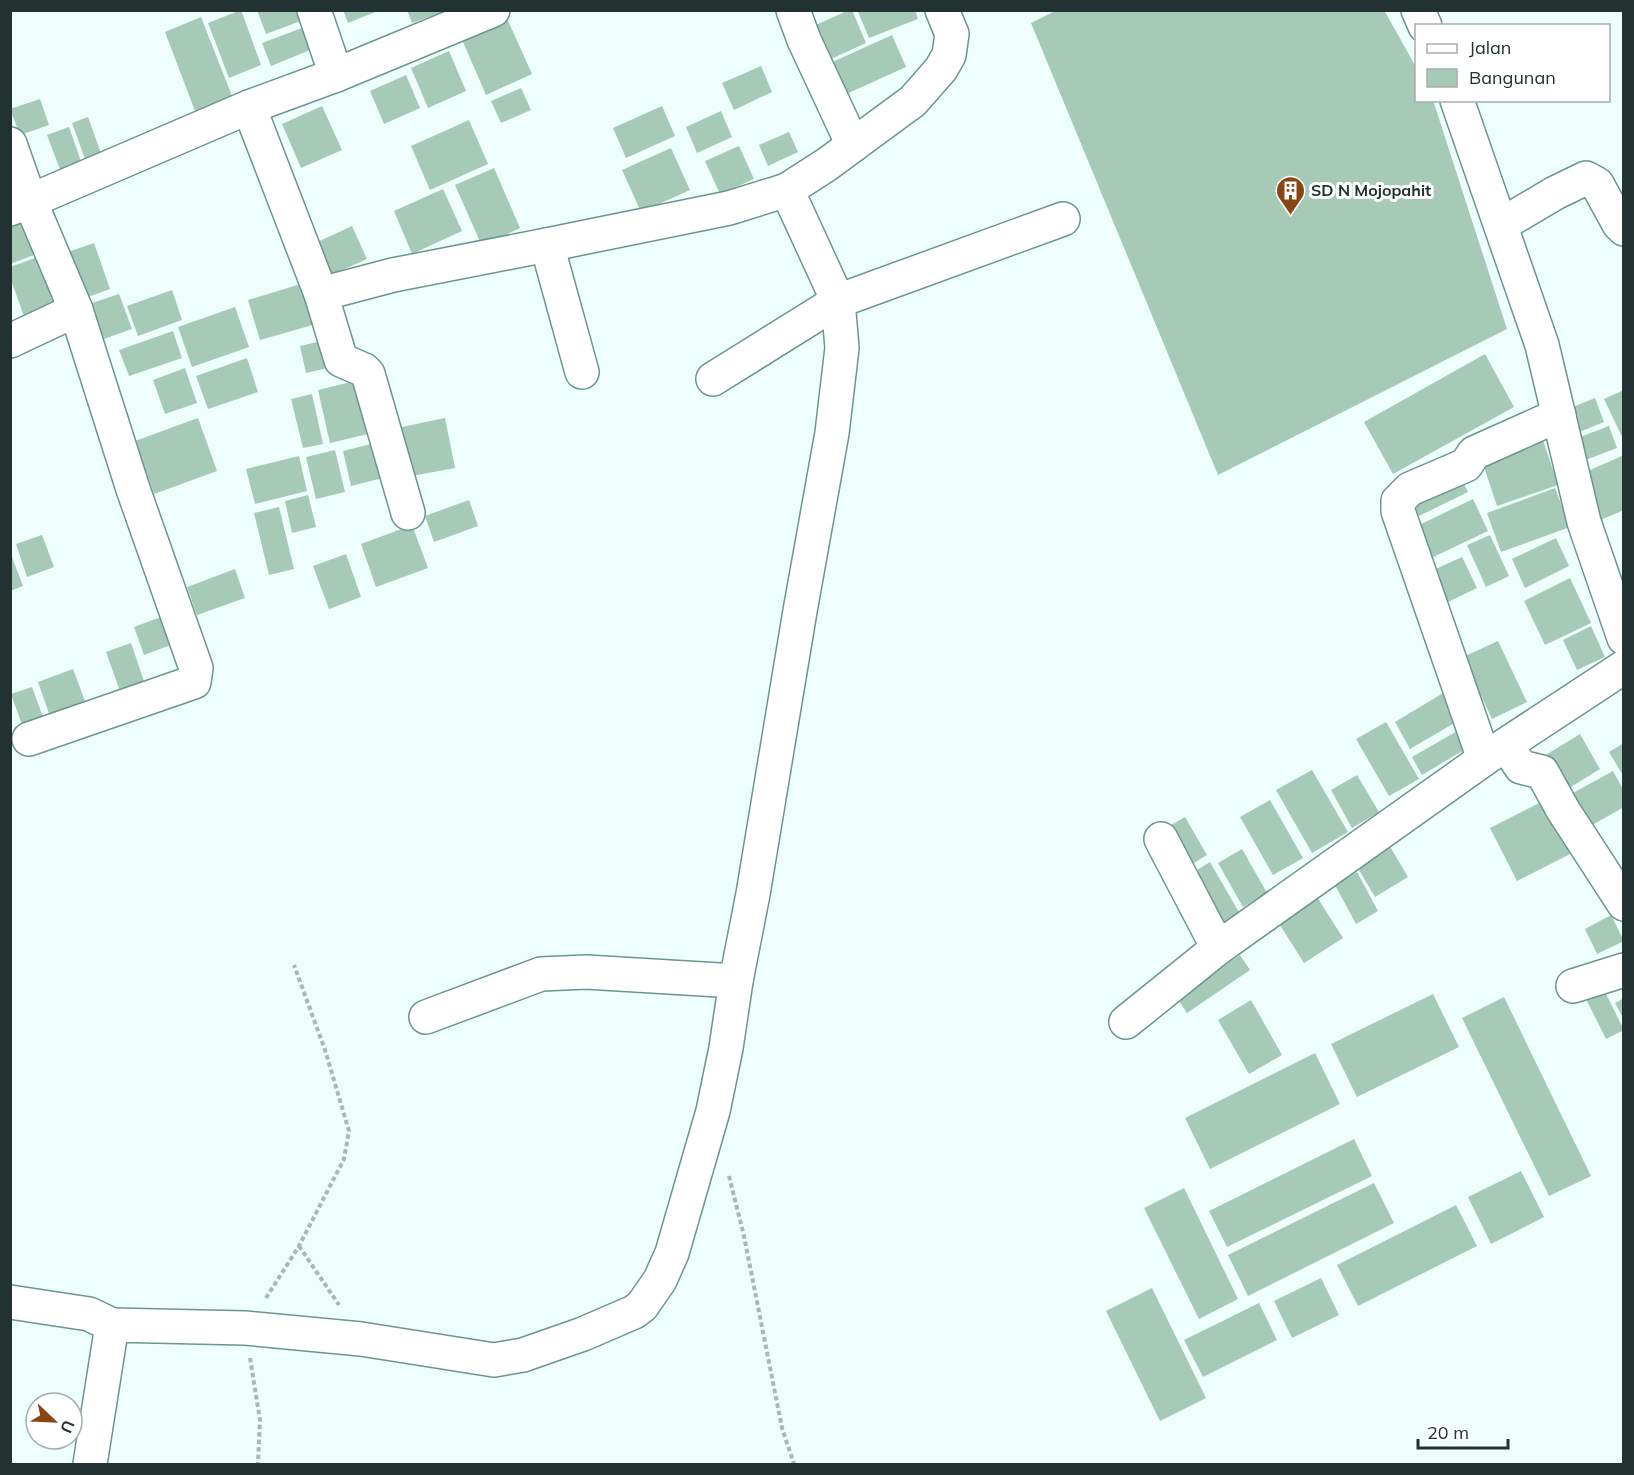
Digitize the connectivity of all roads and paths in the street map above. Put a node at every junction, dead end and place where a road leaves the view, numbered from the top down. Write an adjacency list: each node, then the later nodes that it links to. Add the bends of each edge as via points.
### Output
1 (314, 10): 7 (street)
2 (793, 10): 11 (street)
3 (942, 10): 11 (street, via 952,34 949,55 941,69 913,101)
4 (1418, 10): 6 (street)
5 (489, 11): 7 (street)
6 (1424, 24)
7 (336, 75): 9 (street)
8 (1458, 102): 15 (street)
9 (249, 107): 13 (street); 18 (street)
10 (10, 144): 13 (street)
11 (853, 146): 12 (street)
12 (787, 190): 17 (street, via 729,208); 19 (street)
13 (20, 205): 20 (street)
14 (1063, 219): 19 (street)
15 (1501, 225): 16 (street, via 1586,178 1597,184); 24 (street, via 1542,345)
16 (1623, 229)
17 (547, 245): 18 (street, via 393,275); 22 (street)
18 (321, 294): 25 (street, via 341,360 368,374)
19 (838, 301): 23 (street); 35 (street, via 842,348 832,433)
20 (76, 310): 21 (street); 28 (street, via 196,676 194,682)
21 (10, 341)
22 (582, 372)
23 (713, 379)
24 (1559, 416): 26 (street, via 1584,522); 29 (street, via 1474,453 1466,465 1410,489 1398,501 1398,511)
25 (408, 513)
26 (1623, 638)
27 (1623, 667): 29 (street)
28 (28, 738)
29 (1495, 752): 31 (street, via 1521,767 1542,772); 32 (street)
30 (1161, 839): 32 (street)
31 (1623, 904)
32 (1218, 948): 38 (street)
33 (294, 965): 42 (path, via 349,1131 344,1159 299,1246)
34 (1623, 970): 36 (street)
35 (736, 981): 37 (street, via 586,972 541,974); 42 (street, via 713,1111 672,1253 642,1306 583,1334 523,1355 494,1360)
36 (1573, 986)
37 (426, 1017)
38 (1126, 1022)
39 (727, 1168): 44 (path, via 782,1428)
40 (10, 1302): 41 (street, via 89,1314)
41 (112, 1325): 42 (street, via 245,1328); 43 (street)
42 (361, 1339)
43 (90, 1464)
44 (794, 1464)

